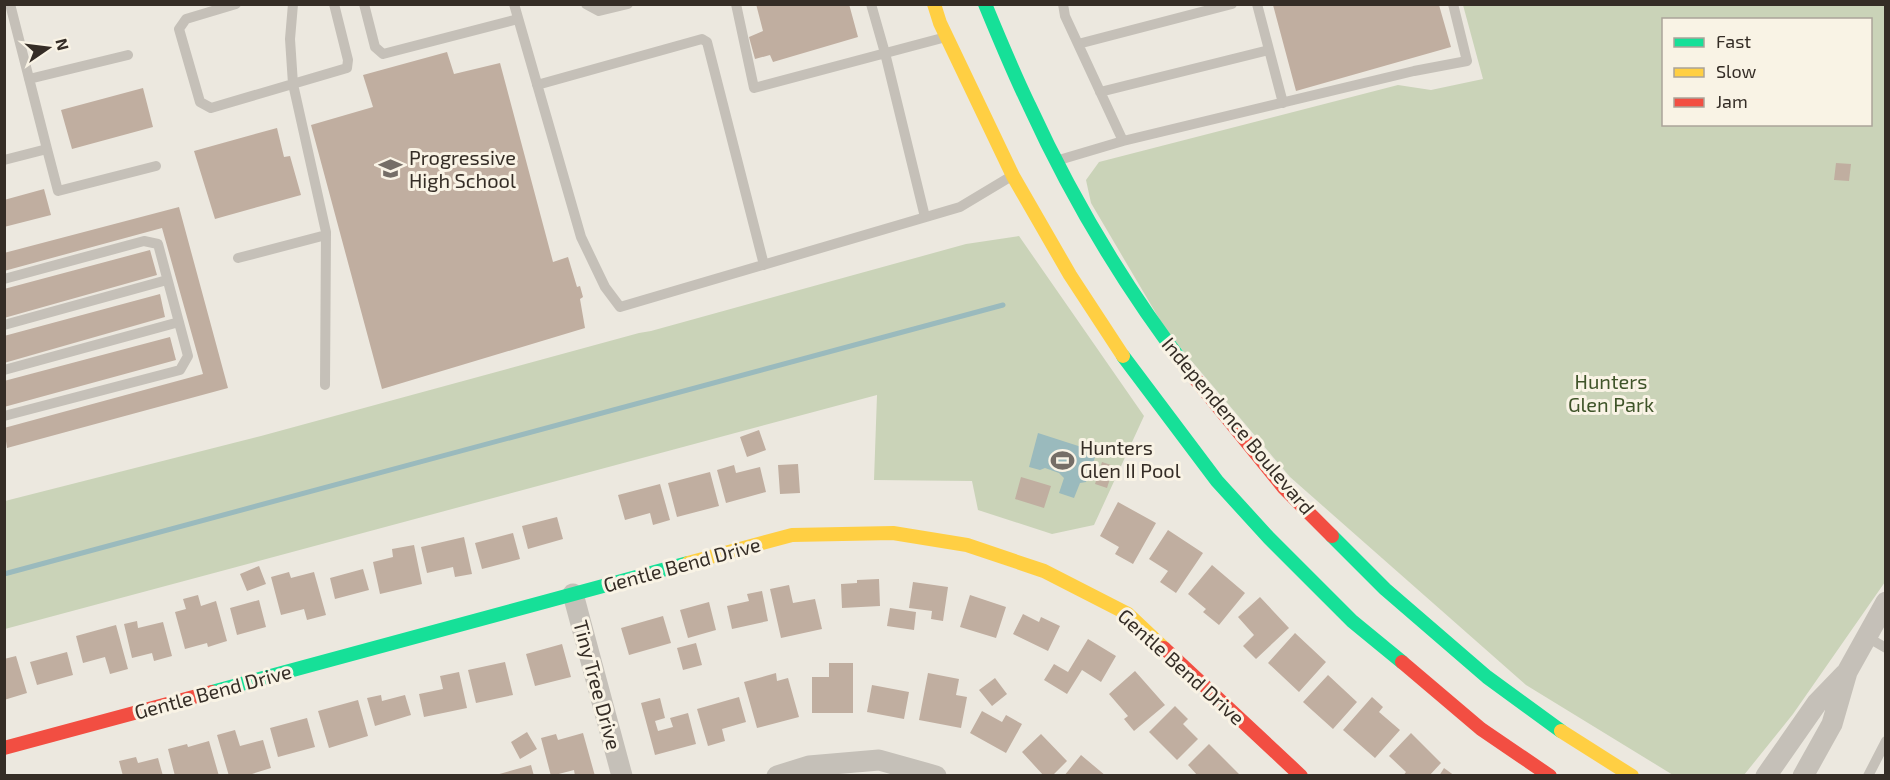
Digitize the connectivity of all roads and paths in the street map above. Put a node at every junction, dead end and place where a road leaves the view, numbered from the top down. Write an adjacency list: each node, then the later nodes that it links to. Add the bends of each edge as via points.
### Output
1 (10, 4): 23 (lane)
2 (236, 4): 24 (lane, via 186,19 179,29 200,102 211,108)
3 (293, 4): 24 (lane)
4 (334, 4): 24 (lane, via 347,68)
5 (364, 4): 17 (lane, via 375,47 383,54)
6 (514, 4): 17 (lane)
7 (586, 4): 8 (lane, via 598,11)
8 (628, 4)
9 (736, 4): 21 (lane, via 754,88)
10 (871, 4): 21 (lane)
11 (934, 4): 18 (main road)
12 (985, 4): 31 (main road, Independence Boulevard)
13 (1063, 4): 19 (lane)
14 (1232, 4): 19 (lane)
15 (1257, 4): 20 (lane)
16 (1453, 4): 27 (lane, via 1467,61)
17 (518, 18): 25 (lane)
18 (947, 37): 21 (lane); 33 (main road)
19 (1078, 44): 26 (lane)
20 (1269, 50): 26 (lane); 27 (lane)
21 (885, 53): 34 (lane)
22 (128, 55): 23 (lane)
23 (29, 79): 29 (lane)
24 (293, 84): 35 (lane)
25 (537, 85): 37 (lane, via 581,237 605,287 620,307); 37 (lane, via 702,39 707,42)
26 (1100, 92): 28 (lane)
27 (1283, 103): 28 (lane)
28 (1123, 141): 31 (lane)
29 (47, 149): 30 (lane); 32 (lane, via 58,191)
30 (4, 160)
31 (1051, 163): 58 (main road, Independence Boulevard, via 1156,328 1284,488 1381,593 1487,677 1575,741)
32 (156, 166)
33 (1018, 174): 34 (lane, via 960,207); 57 (main road, via 1070,275 1122,355 1217,481 1261,530 1481,729)
34 (925, 217): 37 (lane)
35 (326, 235): 36 (lane); 43 (lane)
36 (238, 258)
37 (764, 265)
38 (4, 279): 39 (lane, via 144,241 158,244)
39 (167, 280): 40 (lane); 41 (lane)
40 (179, 322): 42 (lane); 44 (lane, via 188,356 180,370)
41 (4, 325)
42 (4, 370)
43 (325, 385)
44 (4, 416)
45 (573, 594): 51 (main road, Gentle Bend Drive); 53 (street, Tiny Tree Drive); 56 (main road, Gentle Bend Drive, via 792,535 893,533 967,545 1044,571 1128,614)
46 (1886, 602): 47 (street)
47 (1867, 636): 48 (lane); 49 (street)
48 (1886, 648)
49 (1847, 672): 59 (street, via 1816,703); 60 (street, via 1832,724)
50 (1886, 741): 52 (lane)
51 (4, 748)
52 (1882, 757): 61 (lane)
53 (622, 776)
54 (777, 776): 55 (street, via 809,766 879,760)
55 (936, 776)
56 (1301, 776)
57 (1550, 776)
58 (1632, 776)
59 (1766, 776)
60 (1803, 776)
61 (1868, 776)

